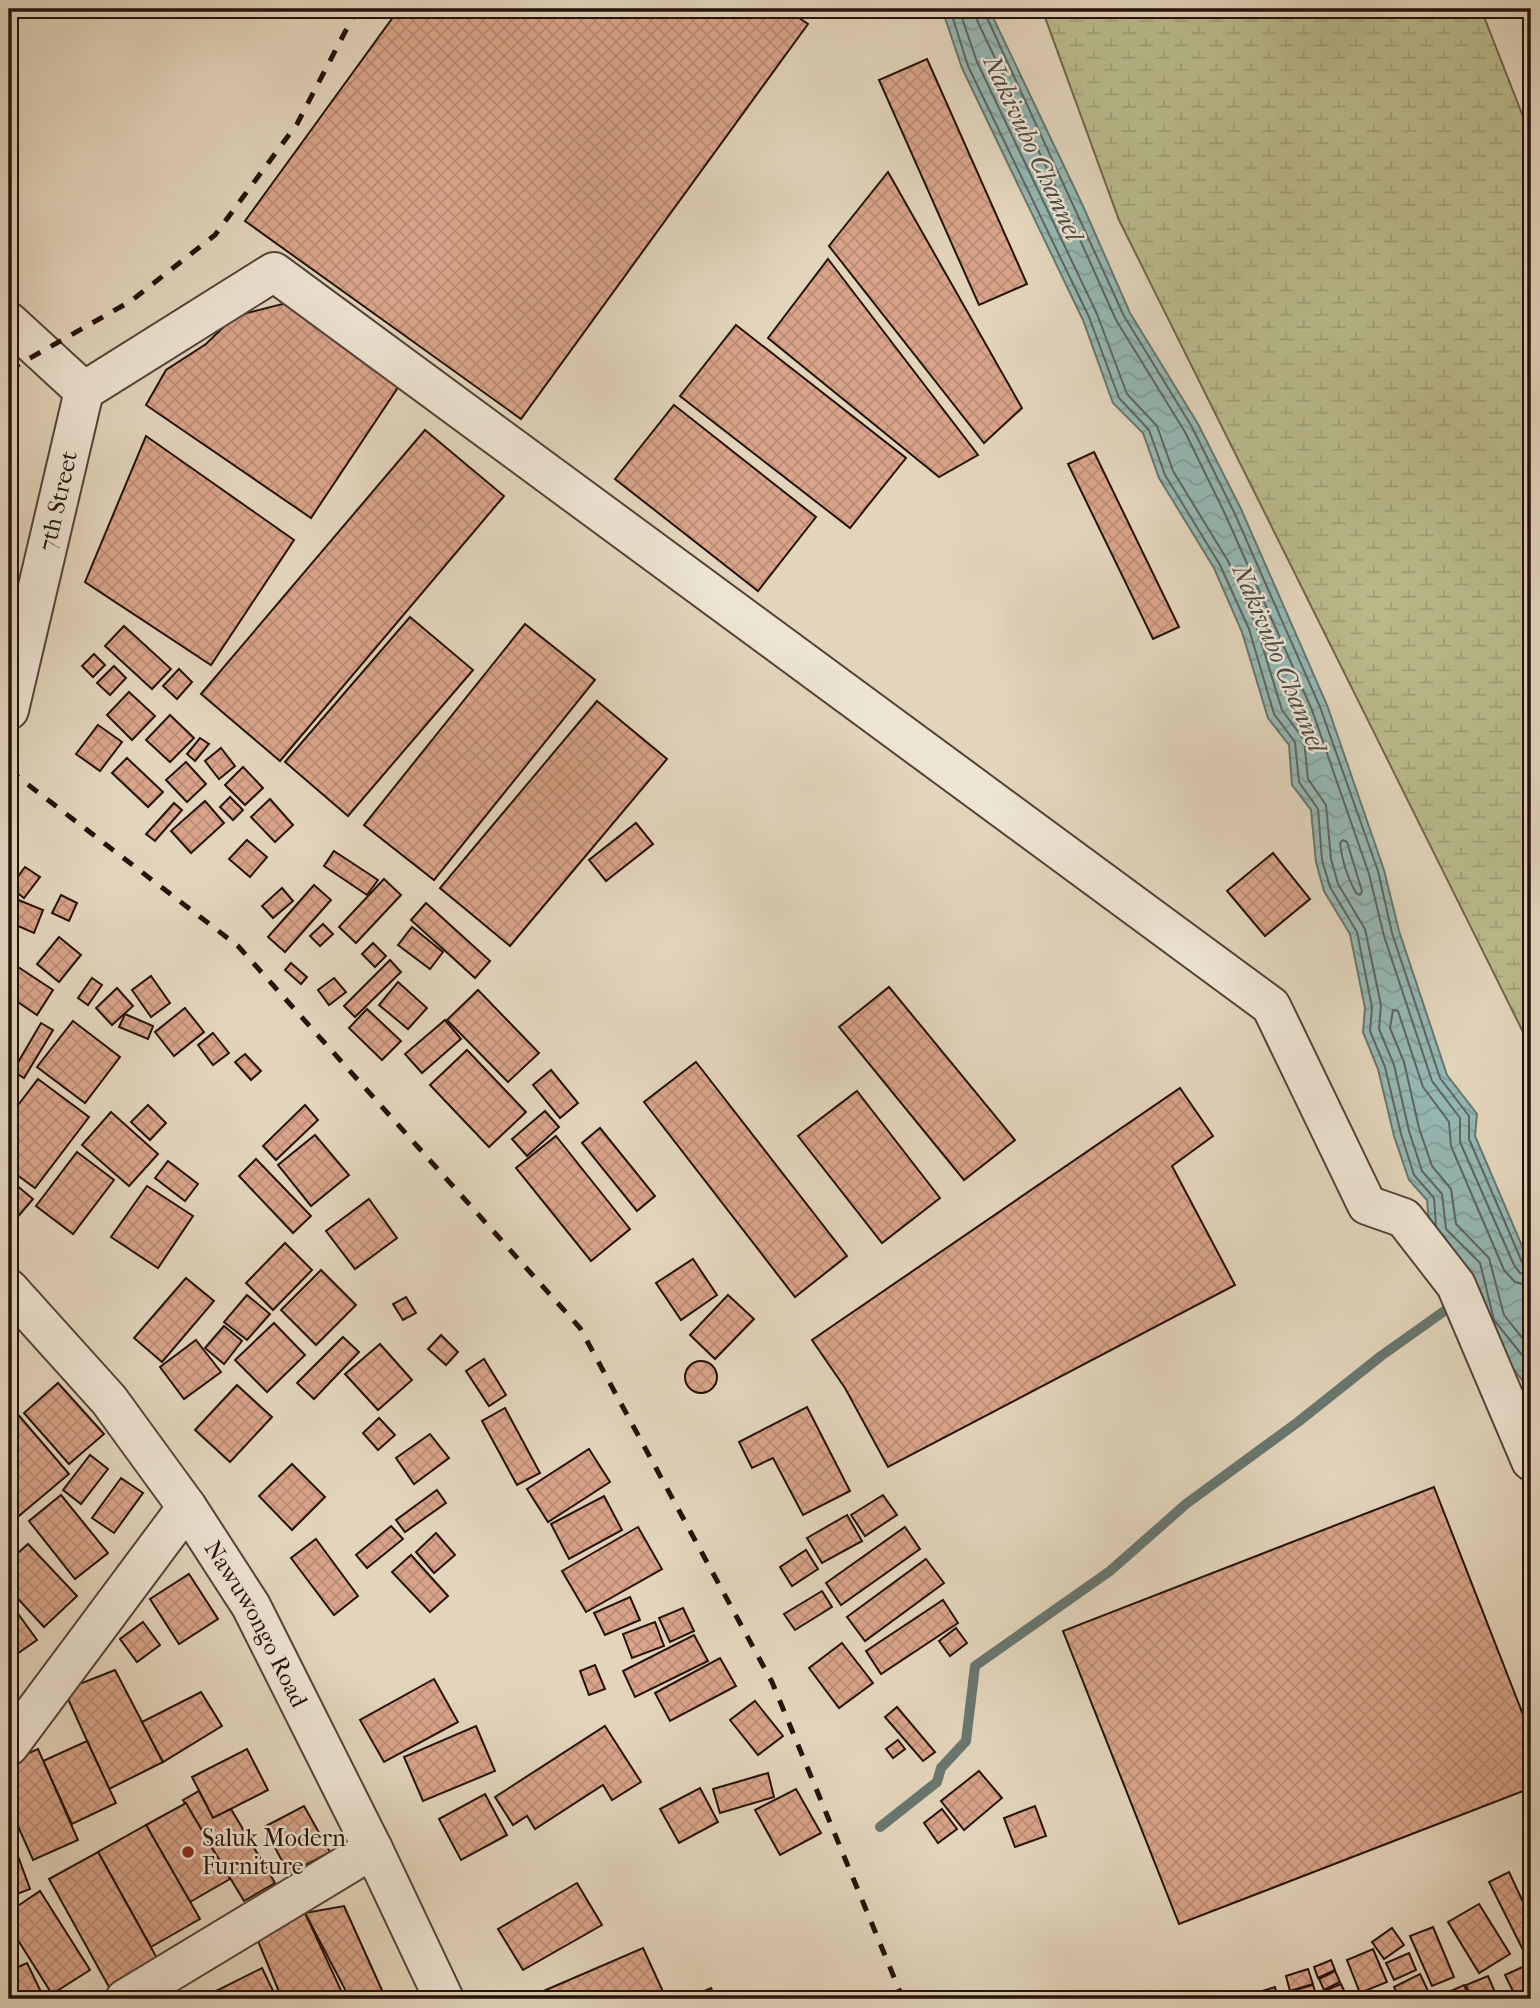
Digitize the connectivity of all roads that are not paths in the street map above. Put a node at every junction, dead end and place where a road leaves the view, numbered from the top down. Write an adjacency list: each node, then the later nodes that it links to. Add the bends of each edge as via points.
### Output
1 (9, 322): 2 (street)
2 (84, 391): 3 (street, 7th Street); 5 (street, via 274,272 1272,1006 1367,1205 1404,1218 1456,1285)
3 (9, 710)
4 (9, 1289): 6 (street, Nawuwongo Road, via 109,1400)
5 (1531, 1461)
6 (187, 1507): 7 (street); 8 (street, Nawuwongo Road, via 251,1606)
7 (9, 1745)
8 (373, 1849): 9 (street); 10 (street, Nawuwongo Road)
9 (125, 1999)
10 (444, 1999)

